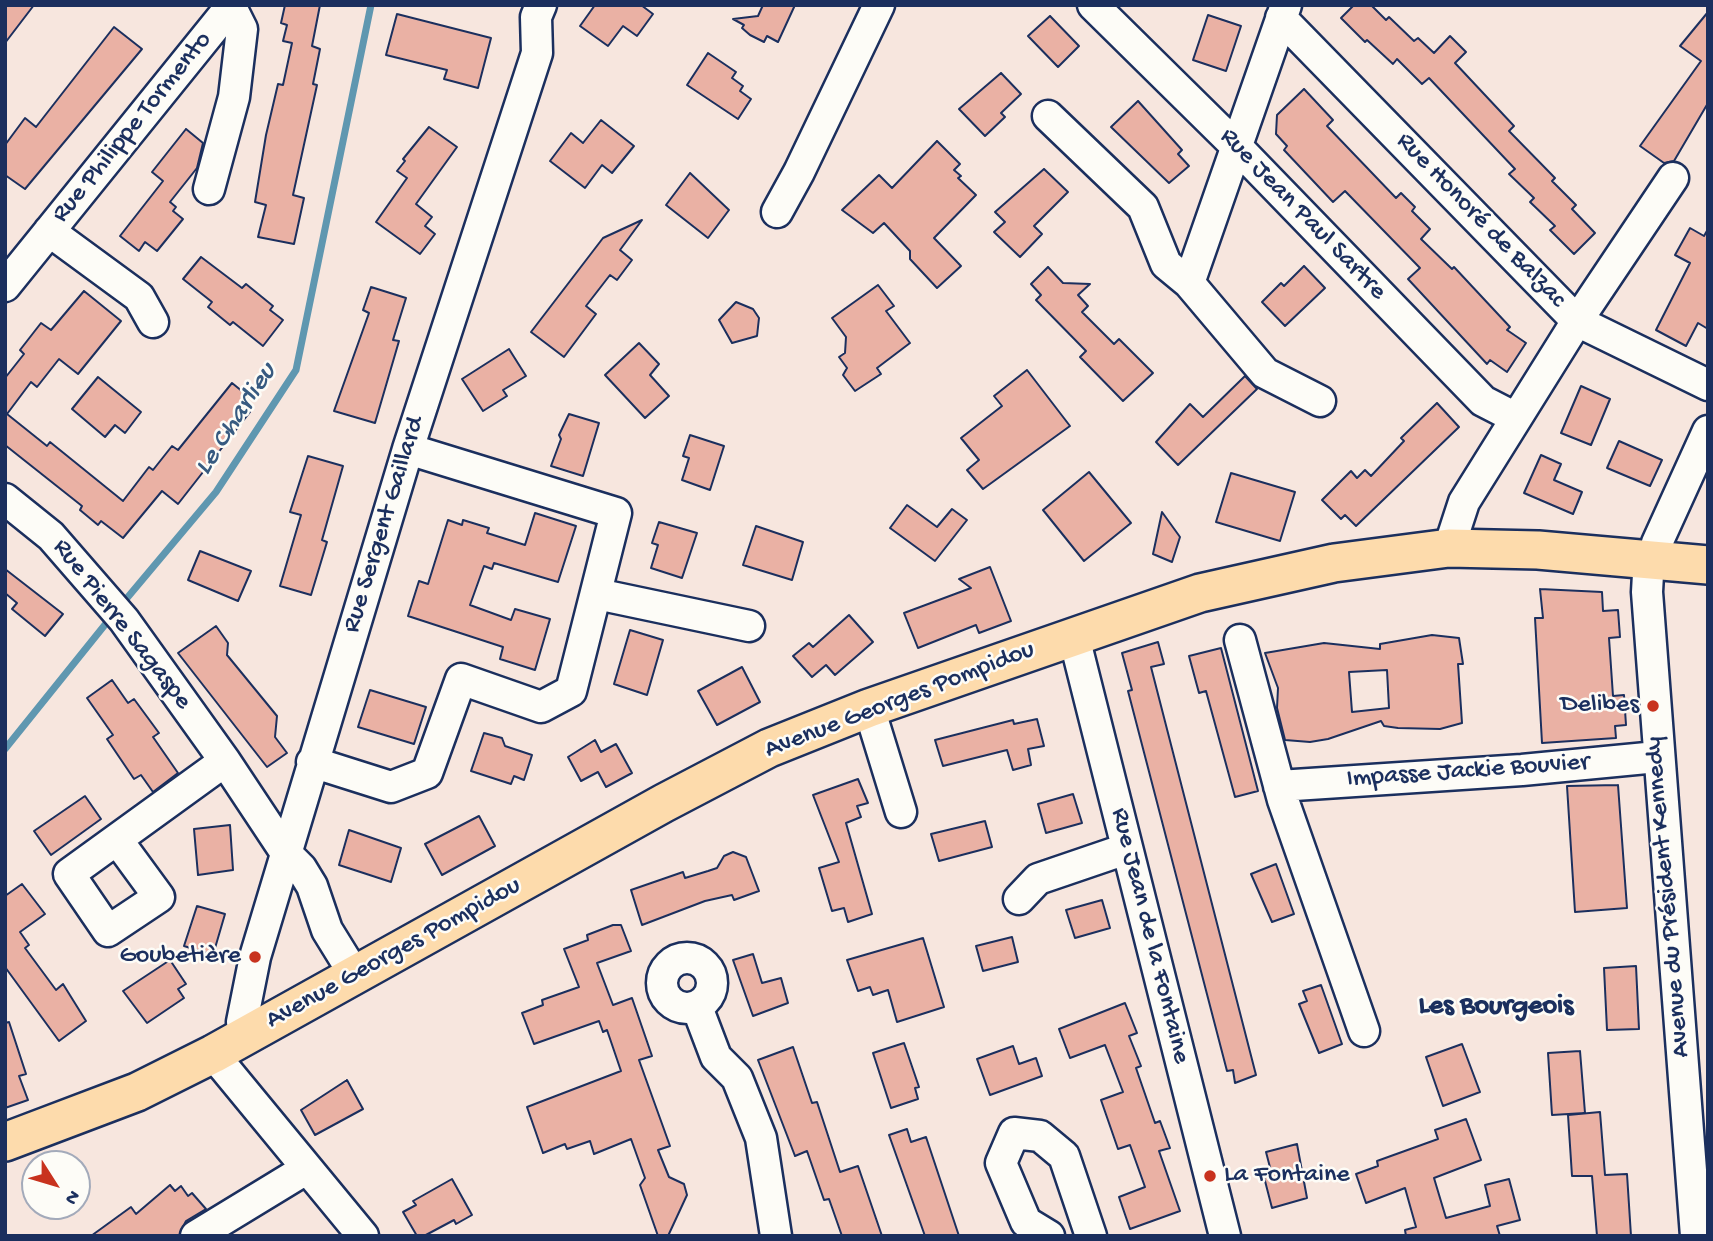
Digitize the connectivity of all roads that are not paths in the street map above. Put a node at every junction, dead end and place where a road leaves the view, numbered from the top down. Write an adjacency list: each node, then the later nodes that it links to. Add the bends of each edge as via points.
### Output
1 (879, 5): 10 (street)
2 (1093, 5): 7 (street, Rue Jean Paul Sartre)
3 (232, 6): 9 (street, Rue Philippe Tormento, via 242,29 234,97); 11 (street, Rue Philippe Tormento)
4 (532, 9): 20 (street, Rue Sergent Gaillard, via 537,53)
5 (1284, 11): 7 (street); 14 (street, Rue Honoré de Balzac)
6 (1048, 116): 12 (street, via 1143,207 1166,264)
7 (1237, 147): 12 (street); 18 (street, Rue Jean Paul Sartre, via 1483,401)
8 (1673, 178): 14 (street)
9 (209, 189)
10 (777, 212)
11 (49, 231): 13 (street, Rue Philippe Tormento); 15 (street, Rue Philippe Tormento, via 139,297)
12 (1189, 283): 17 (street, via 1265,373)
13 (5, 286)
14 (1577, 321): 16 (street, Rue Honoré de Balzac); 18 (street)
15 (153, 322)
16 (1708, 386)
17 (1320, 401)
18 (1516, 418): 22 (street, via 1464,502)
19 (1708, 431): 23 (street, Avenue du Président Kennedy)
20 (408, 449): 25 (street, via 616,513); 32 (street, Rue Sergent Gaillard)
21 (5, 499): 31 (street, Rue Pierre Sagaspe, via 51,536 124,620)
22 (1449, 548): 23 (main road, Avenue Georges Pompidou); 27 (main road, Avenue Georges Pompidou, via 1334,562 1200,593)
23 (1652, 558): 24 (main road, Avenue Georges Pompidou); 30 (street, Avenue du Président Kennedy, via 1647,592)
24 (1708, 565)
25 (597, 594): 26 (street); 32 (street, via 571,691 541,707 461,679 427,773 391,787)
26 (749, 626)
27 (1074, 637): 29 (main road, Avenue Georges Pompidou); 36 (street, Rue Jean de la Fontaine)
28 (1240, 640): 33 (street)
29 (869, 708): 34 (street); 39 (main road, Avenue Georges Pompidou, via 769,748 664,803)
30 (1657, 757): 33 (street, Impasse Jackie Bouvier); 43 (street, Avenue du Président Kennedy)
31 (225, 761): 35 (street); 37 (street, Rue Pierre Sagaspe)
32 (312, 762): 37 (street, Rue Sergent Gaillard)
33 (1279, 786): 41 (street)
34 (901, 812)
35 (118, 841)
36 (1126, 849): 38 (street, via 1038,879); 52 (street, Rue Jean de la Fontaine)
37 (286, 853): 39 (street, Rue Pierre Sagaspe, via 312,886 327,930); 42 (street, Rue Sergent Gaillard, via 247,985 242,1022)
38 (1019, 899)
39 (356, 977): 42 (main road, Avenue Georges Pompidou)
40 (697, 1007): 49 (street, via 716,1058 737,1078 761,1138)
41 (1364, 1031)
42 (246, 1036): 44 (main road, Avenue Georges Pompidou)
43 (1694, 1044): 53 (street, Avenue du Président Kennedy)
44 (214, 1054): 45 (main road, Avenue Georges Pompidou, via 137,1092); 46 (street)
45 (5, 1142)
46 (306, 1168): 47 (street); 48 (street)
47 (196, 1236)
48 (363, 1236)
49 (776, 1236)
50 (1049, 1236): 51 (street, via 1026,1222 1001,1163 1014,1133 1040,1136 1064,1156)
51 (1091, 1236)
52 (1225, 1236)
53 (1696, 1236)

